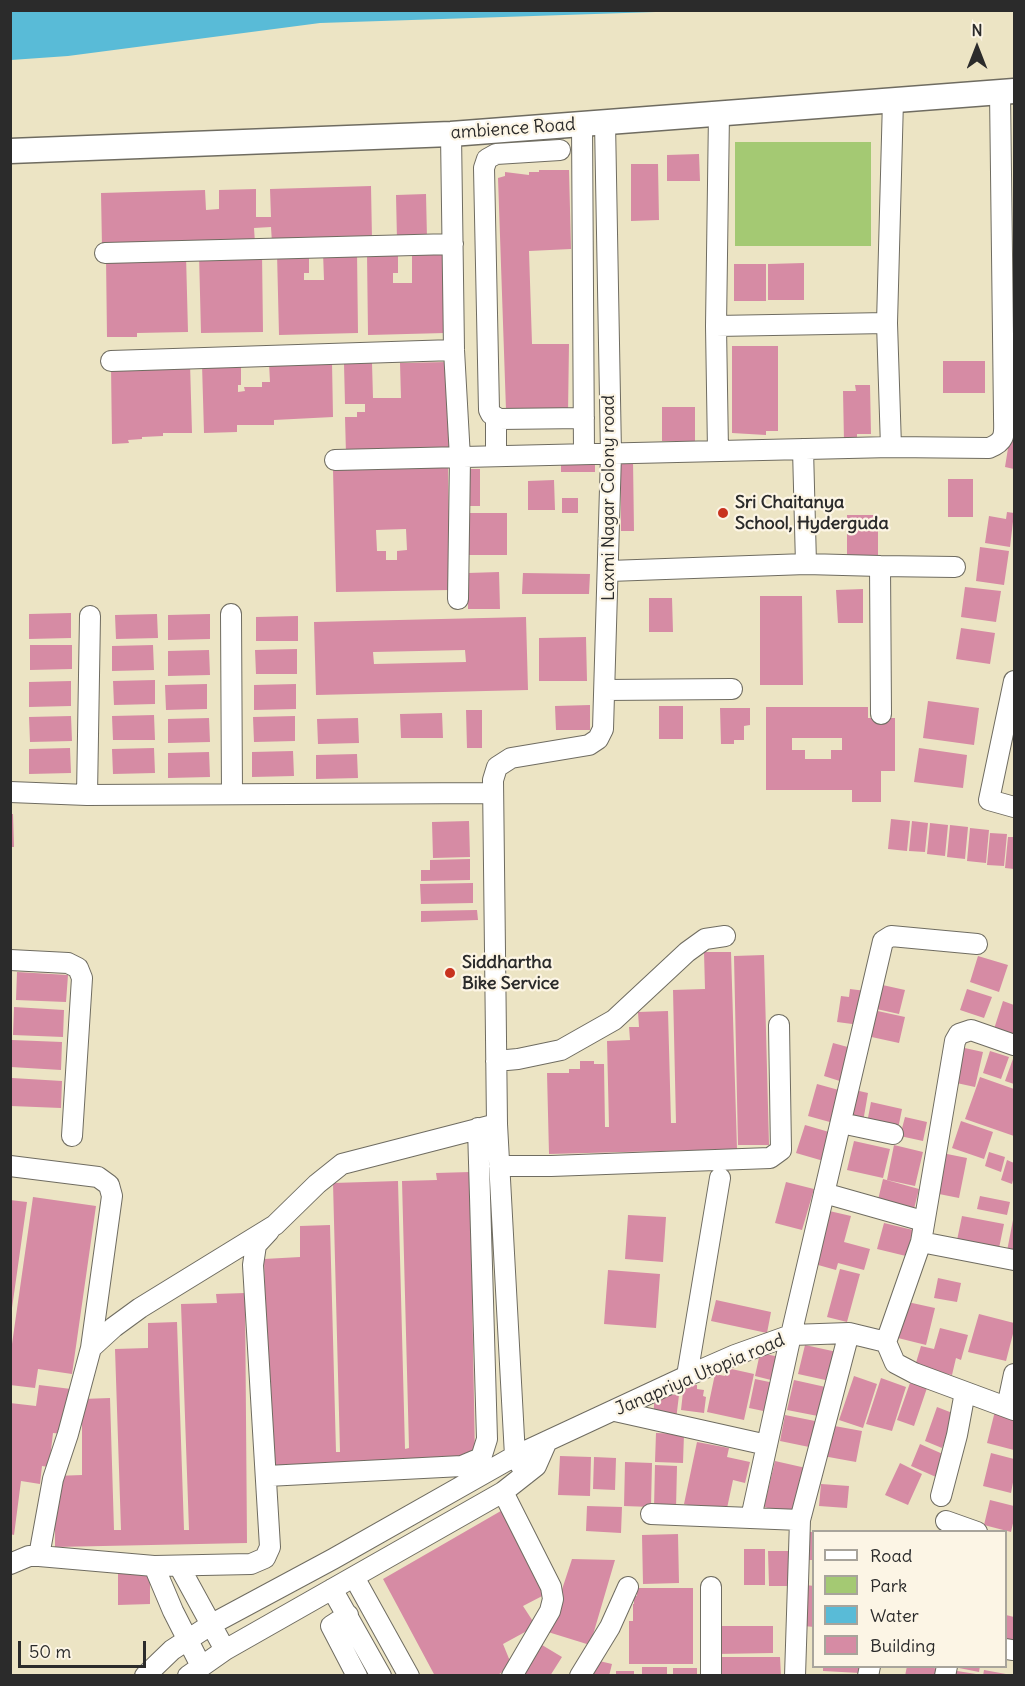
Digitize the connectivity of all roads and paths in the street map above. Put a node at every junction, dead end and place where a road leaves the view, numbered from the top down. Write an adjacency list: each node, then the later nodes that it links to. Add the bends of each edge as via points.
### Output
1 (1007, 91): 2 (street, ambience Road); 16 (street, via 1002,441 989,448)
2 (893, 100): 3 (street, ambience Road); 10 (street)
3 (719, 113): 4 (street, ambience Road); 11 (street)
4 (594, 123): 5 (street, ambience Road); 15 (street); 20 (street, Laxmi Nagar Colony road)
5 (451, 134): 7 (street, ambience Road); 8 (street)
6 (560, 150): 14 (street, via 496,154 487,159 484,168 489,410)
7 (10, 151)
8 (453, 244): 9 (street); 12 (street)
9 (105, 254)
10 (887, 323): 11 (street); 16 (street)
11 (716, 326): 18 (street)
12 (454, 350): 13 (street); 22 (street)
13 (111, 361)
14 (496, 418): 15 (street); 21 (street)
15 (584, 418): 19 (street)
16 (891, 447): 17 (street)
17 (803, 449): 18 (street); 24 (street)
18 (718, 451): 20 (street)
19 (584, 454): 20 (street); 21 (street)
20 (611, 454): 27 (street, Laxmi Nagar Colony road)
21 (496, 455): 22 (street)
22 (460, 458): 23 (street); 28 (street)
23 (335, 460)
24 (807, 564): 25 (street); 27 (street)
25 (880, 566): 26 (street); 34 (street)
26 (955, 567)
27 (609, 571): 33 (street, Laxmi Nagar Colony road)
28 (458, 599)
29 (231, 614): 37 (street)
30 (90, 616): 38 (street)
31 (1014, 681): 39 (street, via 989,800)
32 (732, 689): 33 (street)
33 (605, 690): 36 (street, Laxmi Nagar Colony road, via 603,729 598,739 589,745 511,758 497,767)
34 (880, 714)
35 (10, 792): 38 (street)
36 (494, 793): 37 (street); 45 (street)
37 (232, 794): 38 (street)
38 (87, 795)
39 (1014, 807)
40 (725, 936): 45 (street, via 705,939 614,1020 561,1050)
41 (977, 944): 46 (street, via 891,936 883,941)
42 (10, 960): 50 (street, via 68,963 78,968 82,978)
43 (779, 1025): 52 (street, via 781,1150 770,1158)
44 (1014, 1045): 55 (street, via 971,1030 959,1034 955,1041)
45 (496, 1061): 47 (street)
46 (841, 1123): 49 (street); 54 (street)
47 (497, 1125): 48 (street); 52 (street)
48 (478, 1128): 56 (street, via 342,1164); 72 (street, via 487,1439 481,1458 462,1466)
49 (893, 1134)
50 (72, 1136)
51 (10, 1166): 62 (street, via 98,1178 109,1185 112,1196)
52 (499, 1166): 70 (street)
53 (720, 1178): 64 (street)
54 (824, 1192): 55 (street); 60 (street)
55 (923, 1221): 57 (street)
56 (275, 1225): 62 (street, via 140,1308); 72 (street, via 256,1245 253,1265)
57 (921, 1242): 58 (street); 61 (street)
58 (1014, 1260)
59 (849, 1333): 60 (street, Janapriya Utopia road); 61 (street, Janapriya Utopia road); 78 (street)
60 (791, 1335): 64 (street, Janapriya Utopia road); 69 (street)
61 (886, 1342): 65 (street, via 896,1364)
62 (91, 1348): 81 (street, via 53,1479)
63 (1014, 1374): 66 (street)
64 (687, 1376): 67 (street, Janapriya Utopia road)
65 (965, 1392): 66 (street); 73 (street)
66 (1011, 1408)
67 (615, 1411): 68 (street, Janapriya Utopia road); 69 (street)
68 (547, 1441): 70 (street, Janapriya Utopia road); 71 (street, via 536,1466)
69 (767, 1445): 77 (street)
70 (515, 1456): 71 (street); 93 (street, Janapriya Utopia road)
71 (526, 1474): 74 (street)
72 (267, 1476): 85 (street, via 270,1546 265,1558 251,1564)
73 (941, 1496)
74 (505, 1497): 75 (street); 102 (street, via 551,1587 553,1599)
75 (488, 1507): 83 (street); 86 (street)
76 (651, 1514): 77 (street)
77 (751, 1518): 78 (street)
78 (800, 1520): 105 (street)
79 (946, 1521): 80 (street)
80 (971, 1530)
81 (39, 1556): 82 (street); 84 (street)
82 (10, 1564)
83 (393, 1565)
84 (154, 1566): 85 (street); 95 (street)
85 (179, 1566): 93 (street)
86 (354, 1577): 89 (street); 91 (street)
87 (628, 1587): 103 (street, via 610,1627)
88 (711, 1587): 104 (street)
89 (332, 1589): 90 (street); 92 (street)
90 (315, 1599): 94 (street); 96 (street)
91 (374, 1610): 92 (street); 98 (street)
92 (350, 1619): 94 (street); 101 (street)
93 (212, 1624): 95 (street, Janapriya Utopia road); 96 (street)
94 (331, 1626): 100 (street)
95 (187, 1640): 97 (street); 99 (street, Janapriya Utopia road)
96 (225, 1650): 97 (street)
97 (195, 1671)
98 (406, 1674)
99 (146, 1676)
100 (357, 1676)
101 (381, 1676)
102 (512, 1676)
103 (580, 1676)
104 (711, 1676)
105 (795, 1676)

